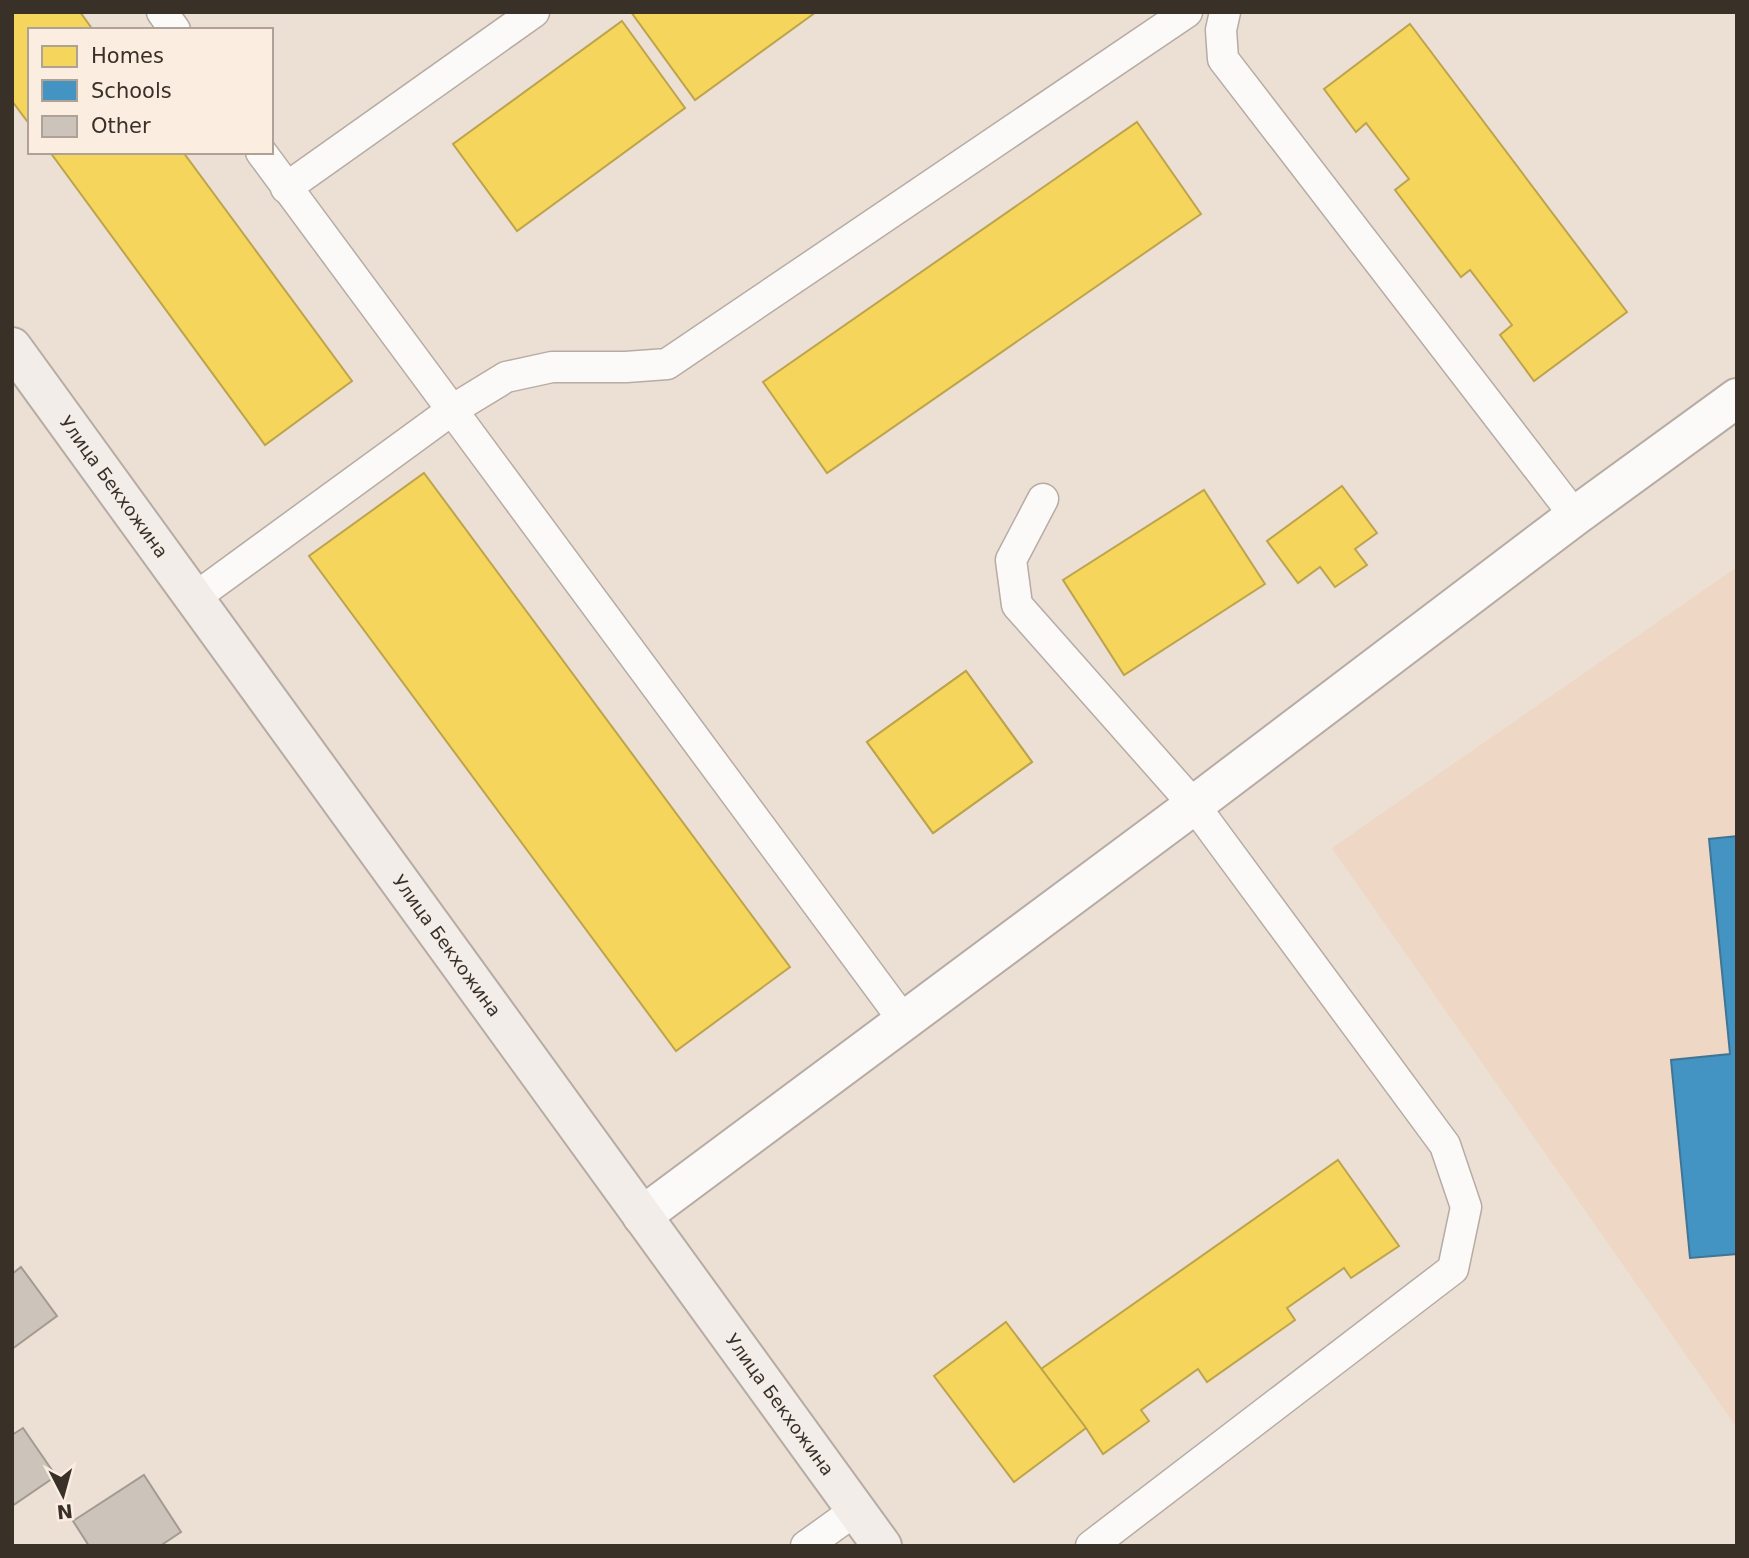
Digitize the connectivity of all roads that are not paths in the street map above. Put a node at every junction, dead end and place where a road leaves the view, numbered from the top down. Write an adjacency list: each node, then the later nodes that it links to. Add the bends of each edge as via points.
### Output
1 (162, 12): 5 (lane)
2 (534, 12): 7 (lane)
3 (1187, 12): 10 (lane, via 667,364 552,367 506,377)
4 (1224, 12): 12 (lane, via 1223,59)
5 (174, 28)
6 (262, 154): 7 (lane)
7 (286, 188): 10 (lane)
8 (12, 347): 13 (main road, Улица Бекхожина)
9 (1737, 398): 12 (street)
10 (452, 410): 13 (lane); 15 (lane)
11 (1043, 499): 14 (lane, via 1011,560 1017,605)
12 (1575, 516): 14 (street)
13 (193, 599): 16 (main road, Улица Бекхожина)
14 (1194, 805): 15 (street); 20 (lane, via 1445,1145 1466,1208 1453,1269)
15 (904, 1021): 16 (street)
16 (642, 1216): 17 (main road, Улица Бекхожина)
17 (856, 1510): 18 (lane); 19 (main road, Улица Бекхожина)
18 (806, 1546)
19 (882, 1546)
20 (1091, 1546)

